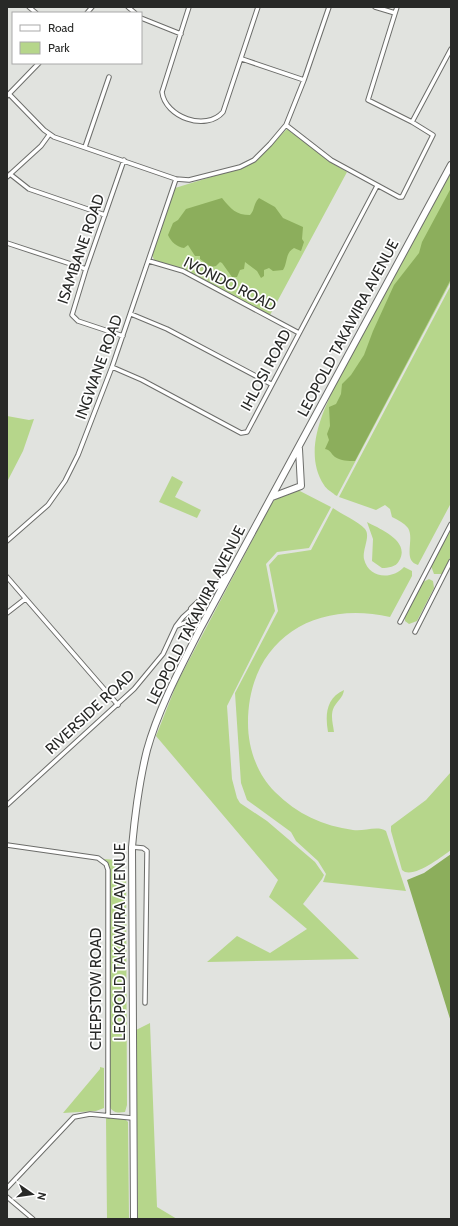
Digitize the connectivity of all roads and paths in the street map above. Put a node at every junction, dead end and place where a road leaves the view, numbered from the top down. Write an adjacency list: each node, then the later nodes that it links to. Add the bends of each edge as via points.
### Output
1 (189, 7): 8 (street)
2 (258, 7): 10 (street)
3 (329, 7): 13 (street)
4 (375, 7): 6 (street)
5 (397, 7): 6 (street)
6 (395, 13): 15 (street, via 368,100)
7 (142, 18): 8 (street)
8 (181, 34): 10 (street, via 162,92 163,99 170,109 185,118 201,121 220,116)
9 (451, 49): 15 (street)
10 (242, 58): 13 (street)
11 (38, 64): 14 (street)
12 (109, 77): 18 (street)
13 (304, 80): 16 (street)
14 (8, 95): 17 (street)
15 (412, 122): 23 (street, via 433,136 403,195 399,197)
16 (286, 125): 22 (street, via 247,165 189,180); 23 (street, via 331,160)
17 (49, 135): 18 (street); 21 (street)
18 (85, 146): 19 (street)
19 (124, 160): 22 (street); 24 (street, ISAMBANE ROAD)
20 (451, 165): 33 (highway, LEOPOLD TAKAWIRA AVENUE)
21 (9, 175): 24 (street, via 28,189)
22 (176, 178): 26 (street, INGWANE ROAD)
23 (377, 186): 29 (street, IHLOSI ROAD)
24 (105, 215): 27 (street, ISAMBANE ROAD)
25 (7, 243): 27 (street)
26 (149, 261): 28 (street, INGWANE ROAD); 29 (street, IVONDO ROAD, via 183,271)
27 (86, 269): 30 (street, ISAMBANE ROAD, via 72,318)
28 (131, 314): 30 (street, INGWANE ROAD); 32 (street, via 167,329)
29 (299, 333): 32 (street, IHLOSI ROAD)
30 (123, 336): 31 (street, INGWANE ROAD)
31 (112, 367): 32 (street, IHLOSI ROAD, via 142,380 241,433 248,430); 36 (street, INGWANE ROAD, via 85,441 65,480 48,505)
32 (271, 384)
33 (299, 446): 34 (highway, LEOPOLD TAKAWIRA AVENUE); 34 (highway, via 301,486)
34 (272, 497): 38 (highway, LEOPOLD TAKAWIRA AVENUE)
35 (451, 524): 44 (street)
36 (7, 541)
37 (451, 561): 47 (street)
38 (229, 575): 41 (highway); 43 (highway, LEOPOLD TAKAWIRA AVENUE)
39 (7, 577): 40 (street)
40 (25, 599): 42 (street); 48 (street)
41 (192, 609): 43 (street); 45 (street, RIVERSIDE ROAD)
42 (7, 613)
43 (208, 614): 46 (highway, LEOPOLD TAKAWIRA AVENUE)
44 (400, 622)
45 (176, 626): 46 (street, via 189,621); 48 (street, RIVERSIDE ROAD, via 157,663)
46 (201, 627): 51 (highway, LEOPOLD TAKAWIRA AVENUE, via 165,700 147,750 137,798)
47 (415, 632)
48 (118, 705): 49 (street, RIVERSIDE ROAD)
49 (7, 805)
50 (7, 845): 53 (street, CHEPSTOW ROAD, via 98,858 106,864)
51 (132, 847): 52 (street, via 147,851); 54 (highway, LEOPOLD TAKAWIRA AVENUE)
52 (145, 1003)
53 (108, 1116): 54 (street); 55 (street, via 90,1114 71,1118)
54 (132, 1118): 58 (highway, LEOPOLD TAKAWIRA AVENUE)
55 (7, 1188)
56 (7, 1197): 57 (street)
57 (33, 1219)
58 (134, 1219)

